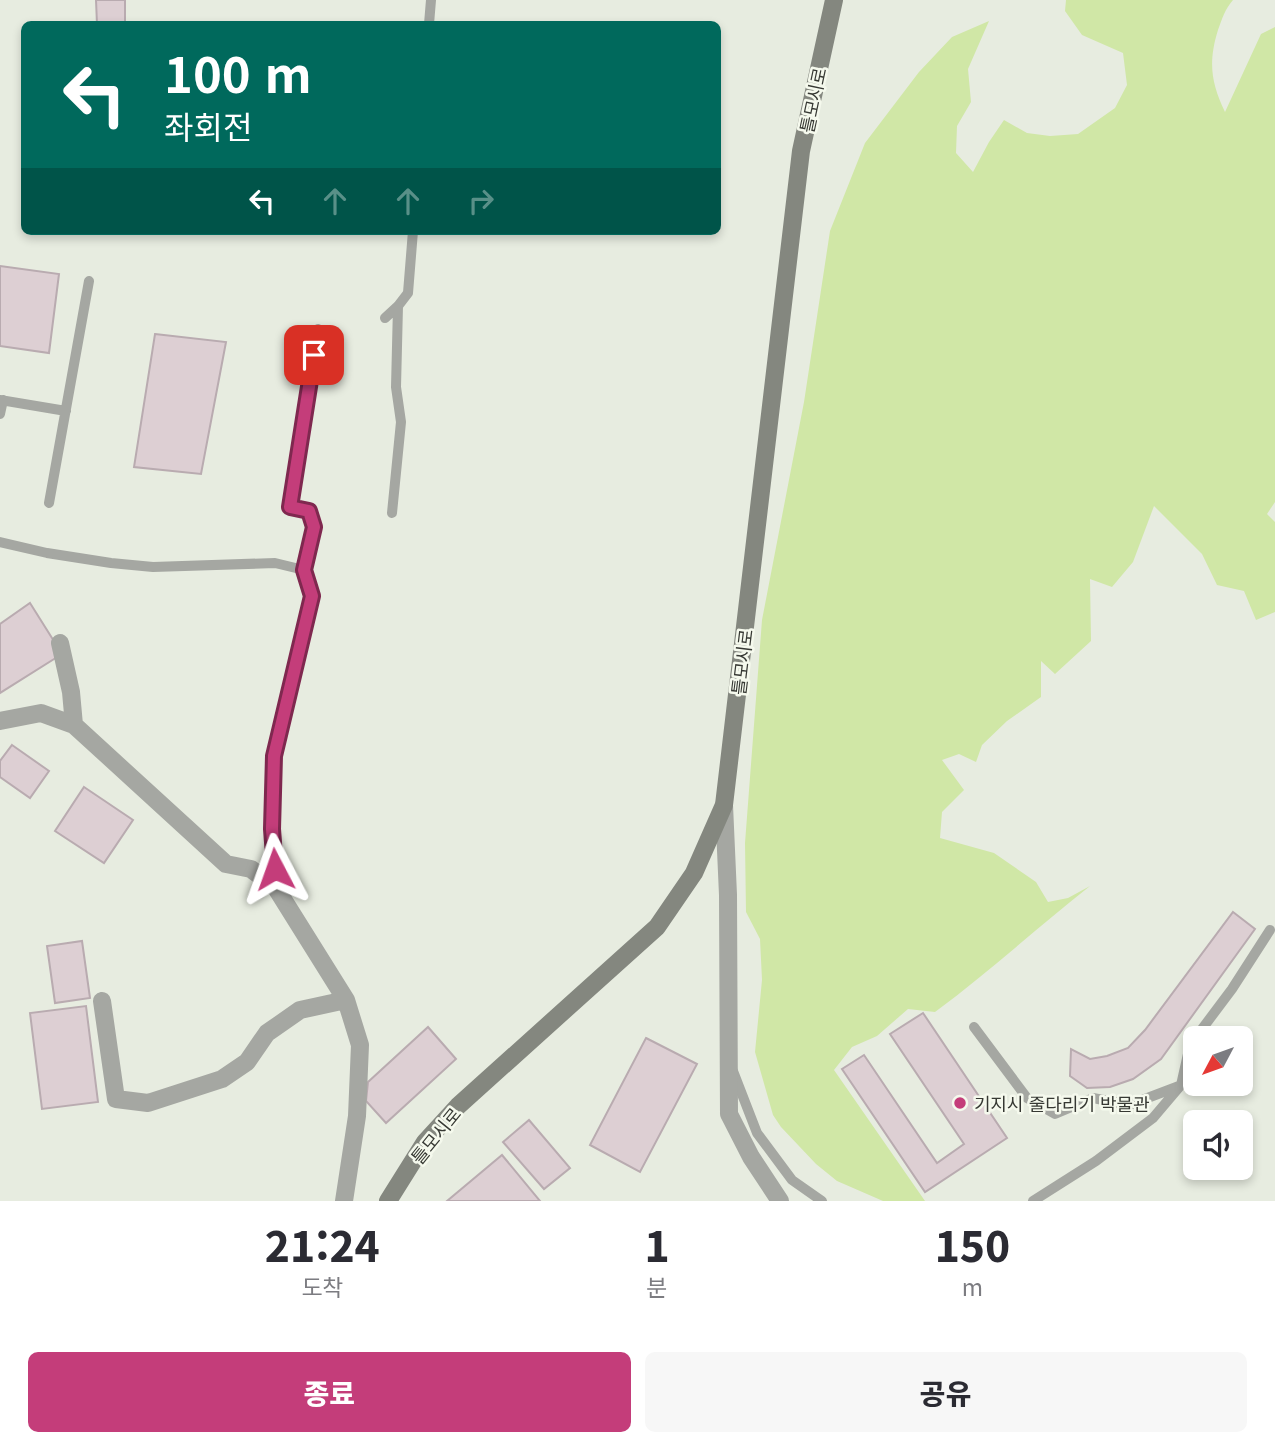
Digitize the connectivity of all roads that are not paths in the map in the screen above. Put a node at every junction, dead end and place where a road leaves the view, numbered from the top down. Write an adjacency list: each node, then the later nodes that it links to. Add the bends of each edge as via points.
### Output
1 (431, 0): 3 (lane)
2 (834, 0): 19 (main road, 틀모시로, via 801,150)
3 (429, 21)
4 (413, 235): 6 (lane, via 408,293)
5 (89, 281): 10 (lane)
6 (398, 306): 7 (lane); 13 (lane, via 396,387 401,422)
7 (385, 318)
8 (318, 329): 15 (lane, via 290,507 309,511 314,527)
9 (2, 400): 10 (lane); 11 (lane)
10 (66, 411): 12 (lane)
11 (0, 414)
12 (49, 503)
13 (393, 513)
14 (0, 542): 15 (lane, via 153,567 275,563)
15 (304, 570): 20 (lane, via 312,596 274,756)
16 (60, 643): 18 (street)
17 (0, 721): 18 (street, via 41,713)
18 (74, 725): 20 (street, via 226,864 251,869)
19 (724, 805): 25 (street); 28 (main road, 틀모시로, via 694,873 657,927 458,1106 425,1142)
20 (276, 888): 22 (street)
21 (1270, 930): 26 (lane, via 1190,1045)
22 (346, 1000): 23 (street, via 300,1010 267,1034 247,1062 222,1079 148,1103 116,1099); 27 (street, via 360,1045 357,1116)
23 (102, 1001)
24 (974, 1027): 26 (lane, via 1027,1098 1055,1114 1093,1098 1129,1105)
25 (728, 1059): 29 (street, via 729,1114); 30 (lane, via 757,1132 792,1180)
26 (1181, 1085): 31 (lane, via 1153,1118)
27 (344, 1201)
28 (388, 1201)
29 (780, 1201)
30 (822, 1201)
31 (1033, 1201)

